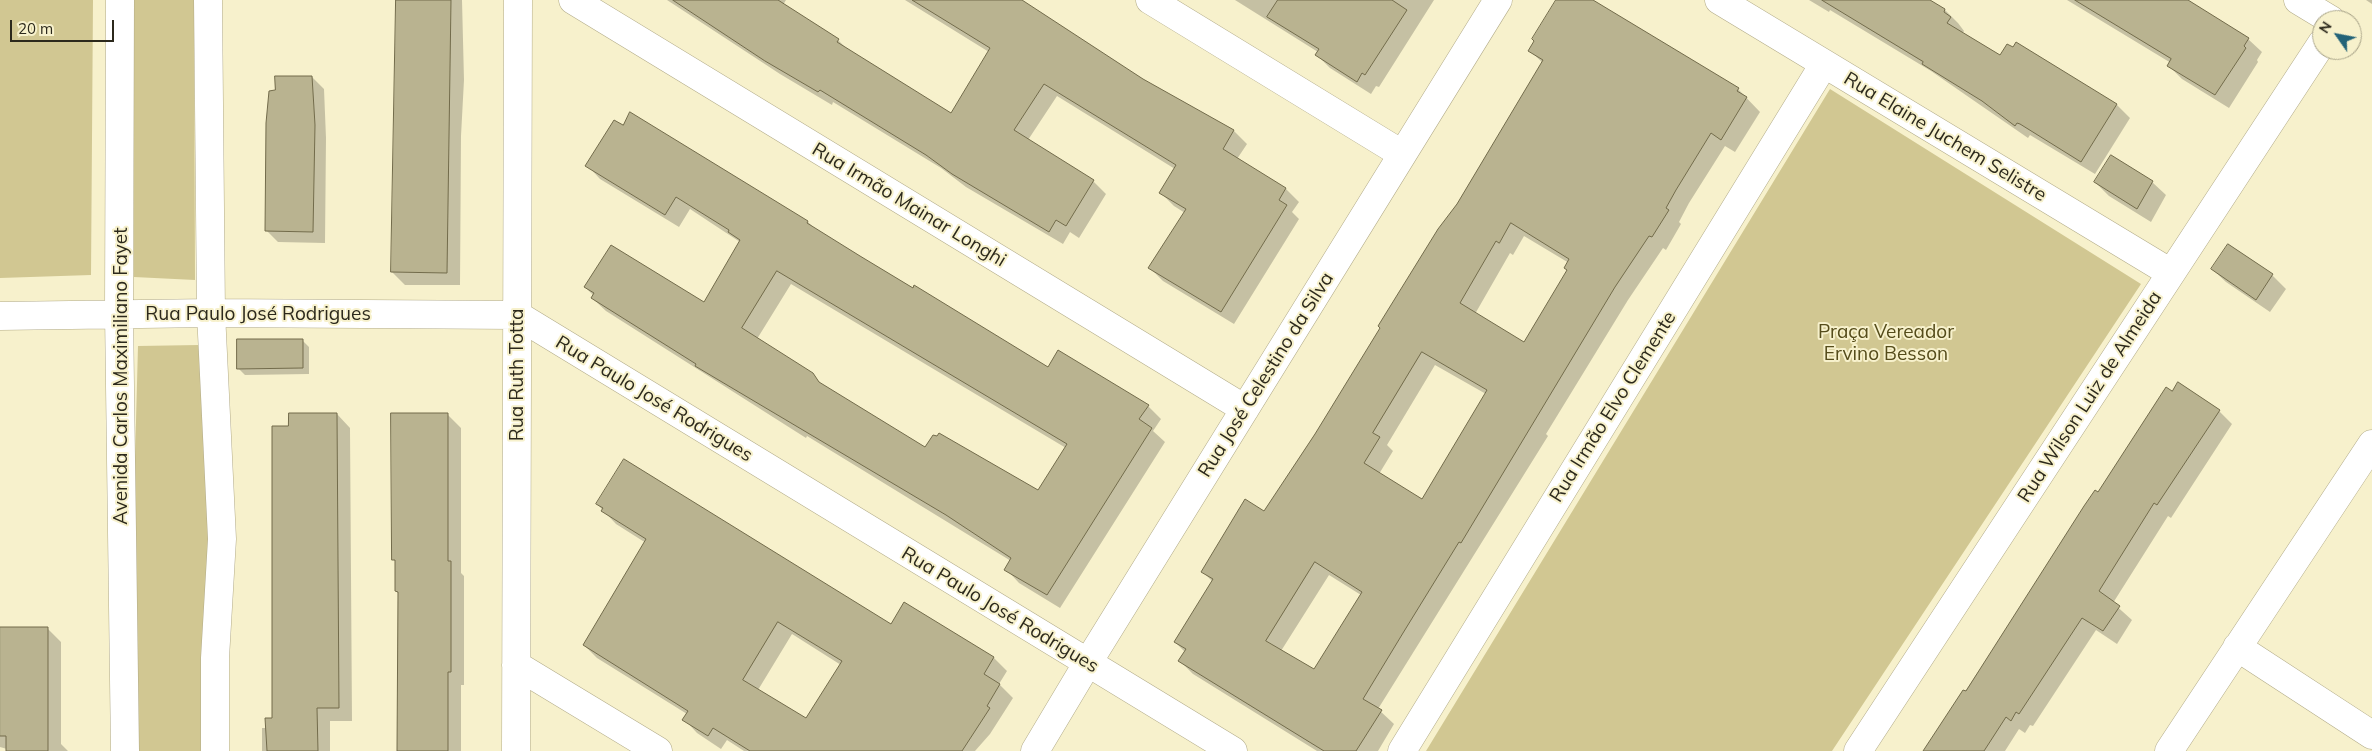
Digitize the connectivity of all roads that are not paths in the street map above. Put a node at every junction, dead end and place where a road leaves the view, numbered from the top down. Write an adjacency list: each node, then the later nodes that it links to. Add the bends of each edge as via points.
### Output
1 (120, 0): 14 (street, Avenida Carlos Maximiliano Fayet)
2 (208, 0): 15 (street)
3 (518, 0): 16 (street, Rua Ruth Totta)
4 (573, 0): 18 (street, Rua Irmão Mainar Longhi)
5 (1150, 0): 12 (street)
6 (1498, 0): 12 (street, Rua José Celestino da Silva)
7 (1719, 0): 11 (street, Rua Elaine Juchem Selistre)
8 (2298, 0): 9 (street)
9 (2314, 10)
10 (2312, 58): 13 (street, Rua Wilson Luiz de Almeida)
11 (1824, 64): 13 (street, Rua Elaine Juchem Selistre); 30 (street, Rua Irmão Elvo Clemente)
12 (1402, 154): 18 (street, Rua José Celestino da Silva)
13 (2170, 273): 31 (street, Rua Wilson Luiz de Almeida)
14 (119, 313): 15 (street, Rua Paulo José Rodrigues); 17 (street, Rua Paulo José Rodrigues); 24 (street, Avenida Carlos Maximiliano Fayet)
15 (211, 313): 16 (street, Rua Paulo José Rodrigues); 25 (street, via 222,539 215,658)
16 (517, 315): 21 (street, Rua Paulo José Rodrigues); 22 (street, Rua Ruth Totta)
17 (0, 316)
18 (1244, 409): 21 (street, Rua José Celestino da Silva)
19 (2372, 444): 20 (street)
20 (2237, 647): 23 (street); 32 (street)
21 (1087, 664): 28 (street, Rua José Celestino da Silva); 29 (street, Rua Paulo José Rodrigues)
22 (516, 665): 26 (street, Rua Ruth Totta); 27 (street)
23 (2372, 735)
24 (125, 751)
25 (215, 751)
26 (516, 751)
27 (658, 751)
28 (1036, 751)
29 (1233, 751)
30 (1402, 751)
31 (1858, 751)
32 (2168, 751)

